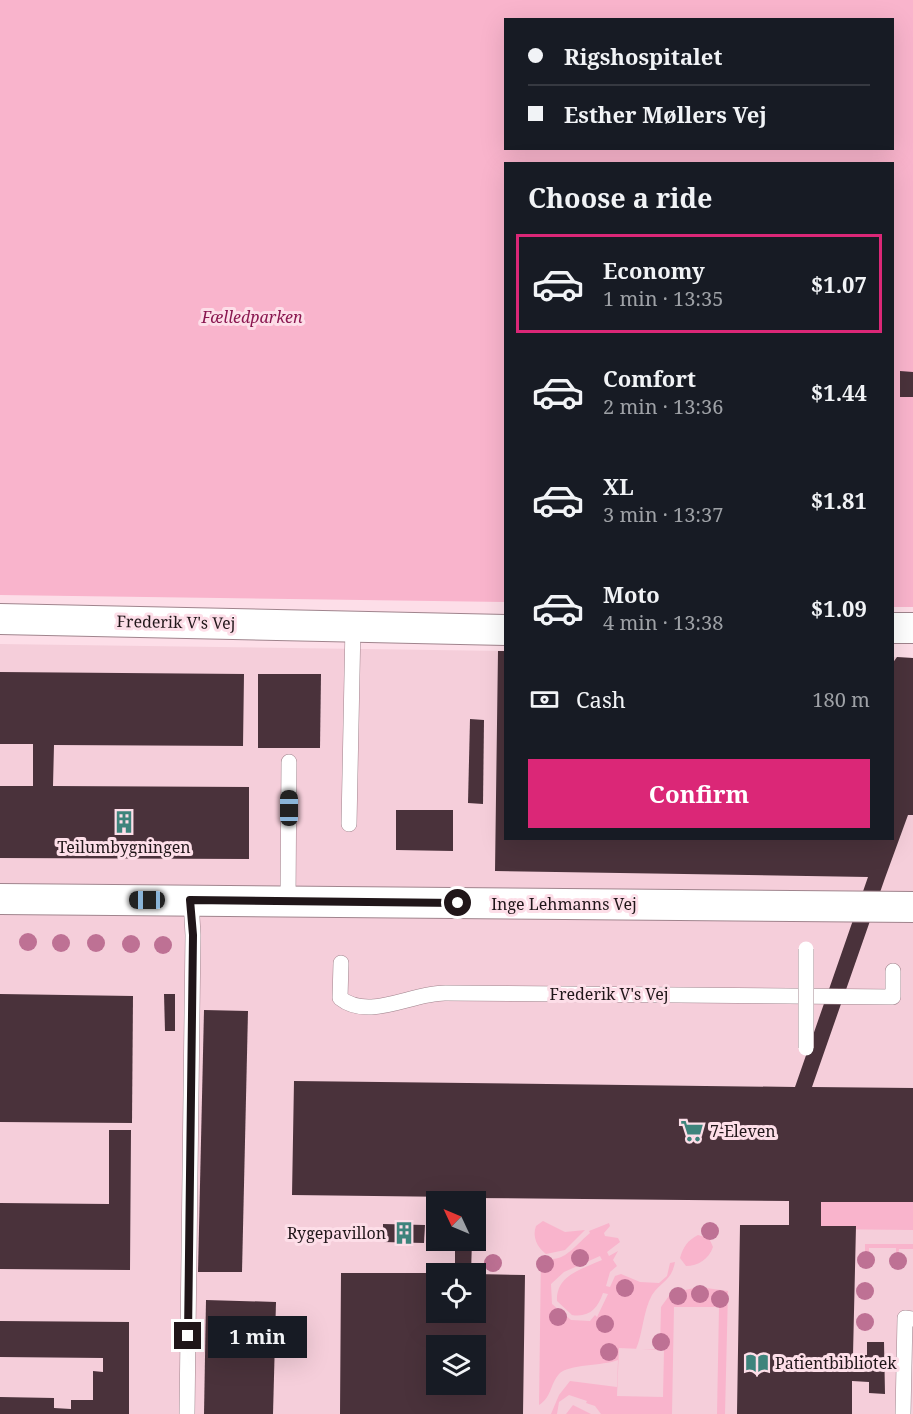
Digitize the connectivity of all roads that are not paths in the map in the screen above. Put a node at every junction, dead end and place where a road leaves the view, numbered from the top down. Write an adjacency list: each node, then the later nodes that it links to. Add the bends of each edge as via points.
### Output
1 (0, 619): 2 (street, Frederik V's Vej)
2 (352, 625): 5 (street, Frederik V's Vej); 7 (lane)
3 (894, 628): 4 (street)
4 (913, 628)
5 (504, 630)
6 (289, 762): 10 (lane)
7 (349, 824)
8 (0, 899): 9 (street, Inge Lehmanns Vej)
9 (190, 900): 10 (street, Inge Lehmanns Vej); 17 (lane, via 193,935)
10 (288, 901): 11 (street, Inge Lehmanns Vej)
11 (913, 907)
12 (806, 949): 15 (lane, bridge)
13 (341, 963): 14 (lane, Frederik V's Vej, via 340,998 362,1009 441,993 892,997)
14 (893, 971)
15 (806, 1048)
16 (913, 1318): 18 (lane, via 905,1318)
17 (187, 1414)
18 (903, 1414)

